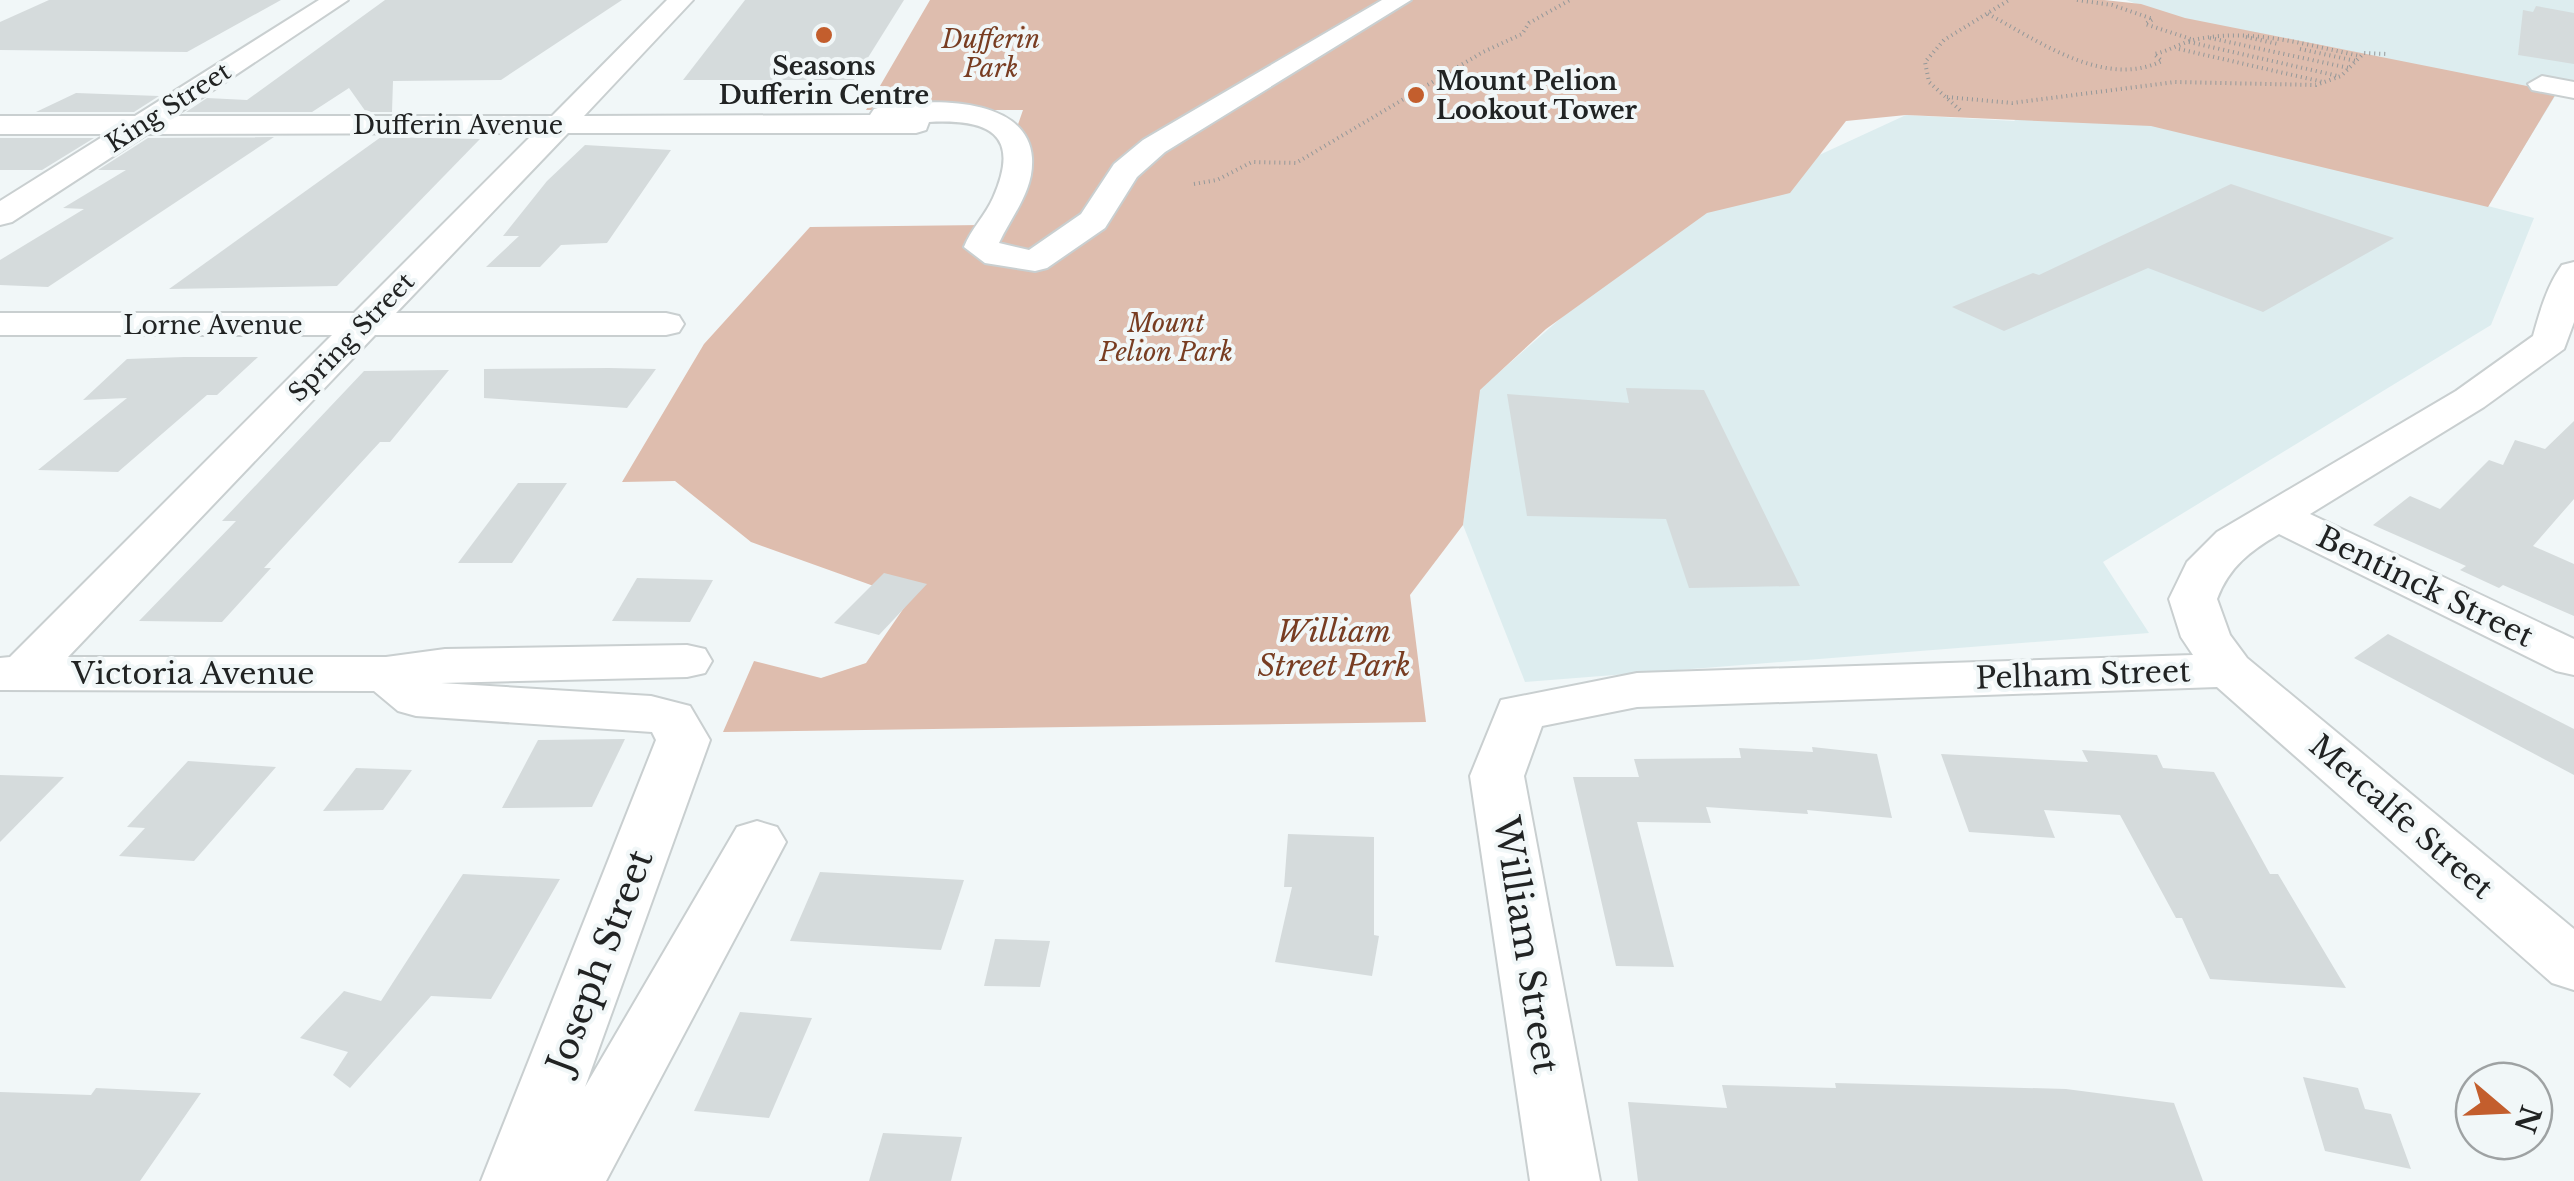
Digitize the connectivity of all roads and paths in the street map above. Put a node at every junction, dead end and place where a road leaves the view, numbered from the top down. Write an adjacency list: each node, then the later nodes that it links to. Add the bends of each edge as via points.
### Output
1 (336, 0): 23 (street, King Street)
2 (680, 0): 20 (street, Spring Street)
3 (1399, 0): 21 (street, via 1154,146 1125,171 1093,221 1026,263 981,247 1015,179 1019,144 1004,122 968,114 858,116)
4 (1570, 0): 25 (path, via 1296,163 1252,162)
5 (2009, 0): 7 (path)
6 (2077, 0): 9 (path, via 2139,12 2153,19 2145,24)
7 (1988, 14): 10 (path, via 2049,49 2119,72 2154,67 2162,61 2154,54); 18 (path, via 1944,40 1924,62 1924,75)
8 (2204, 37): 9 (path); 12 (path, via 2230,34); 13 (path)
9 (2190, 41): 10 (path); 14 (path)
10 (2178, 49): 15 (path)
11 (2388, 54): 12 (path)
12 (2359, 59): 13 (path)
13 (2349, 68): 14 (path)
14 (2341, 76): 15 (path)
15 (2325, 82): 18 (path, via 2175,82 2012,103)
16 (2542, 84): 17 (street)
17 (2574, 90)
18 (1946, 97): 19 (path)
19 (1960, 110)
20 (558, 124): 21 (street, Dufferin Avenue); 23 (street, Dufferin Avenue); 30 (street, Spring Street)
21 (826, 124): 22 (street, Dufferin Avenue)
22 (916, 124)
23 (140, 125): 24 (street, Dufferin Avenue); 26 (street, King Street)
24 (0, 126)
25 (1194, 184)
26 (0, 215)
27 (2574, 272): 31 (street, Pelham Street, via 2560,303)
28 (0, 324): 30 (street, Lorne Avenue)
29 (666, 324): 30 (street, Lorne Avenue)
30 (363, 326): 36 (street, Spring Street)
31 (2562, 346): 32 (street, Pelham Street)
32 (2276, 515): 33 (street, Bentinck Street); 35 (street, Pelham Street, via 2233,542 2204,572 2193,598 2206,637)
33 (2574, 659)
34 (686, 660): 37 (street, Victoria Avenue, via 444,666)
35 (2229, 670): 38 (street, Pelham Street, via 1637,690); 40 (street, Metcalfe Street)
36 (11, 674): 37 (street, Victoria Avenue)
37 (386, 674): 41 (street, Joseph Street, via 416,698 651,714 671,719 683,740)
38 (1520, 713): 43 (street, William Street, via 1498,776)
39 (757, 842): 42 (street, Joseph Street, via 575,1170)
40 (2574, 965)
41 (516, 1181)
42 (545, 1181)
43 (1565, 1181)

